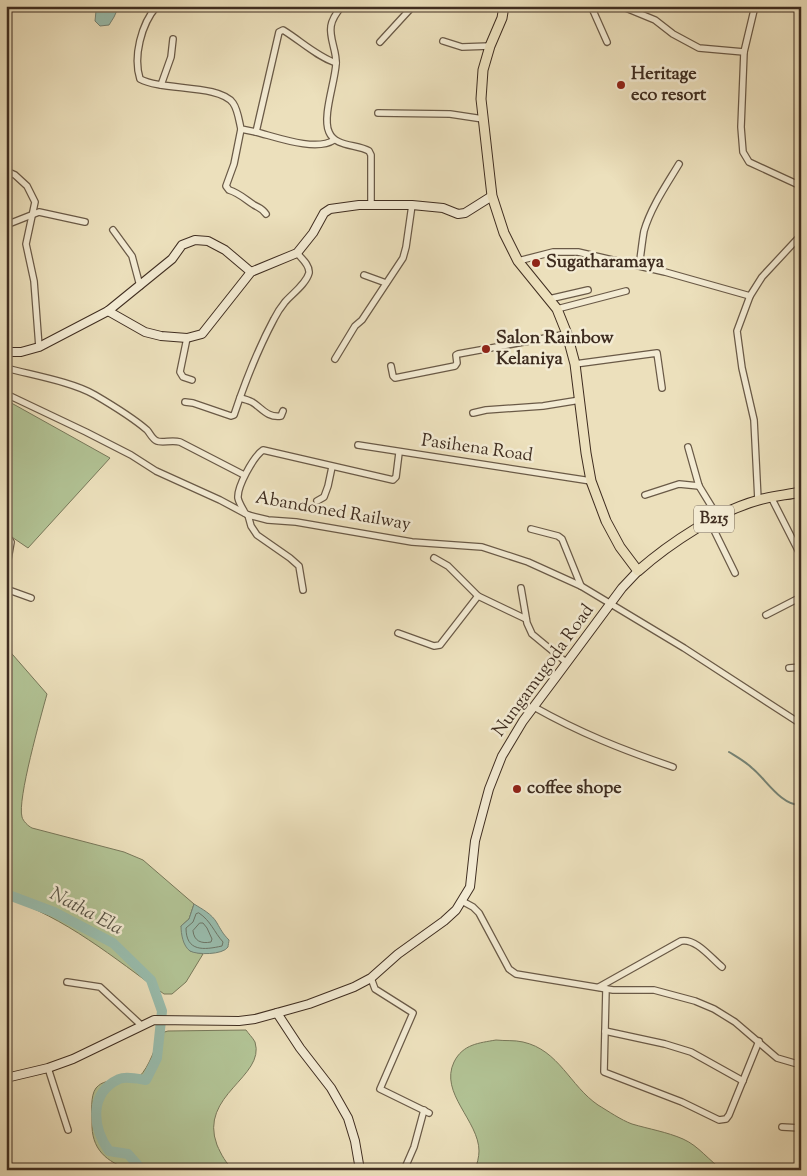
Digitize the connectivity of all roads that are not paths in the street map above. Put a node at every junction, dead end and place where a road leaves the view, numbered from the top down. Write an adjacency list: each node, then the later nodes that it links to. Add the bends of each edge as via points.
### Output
1 (157, 6): 15 (street, via 144,32 137,69 140,79)
2 (342, 6): 14 (street, via 331,26)
3 (413, 6): 10 (street)
4 (504, 6): 12 (main road)
5 (591, 6): 11 (street)
6 (621, 6): 13 (street, via 655,20 699,48)
7 (755, 6): 13 (street)
8 (173, 39): 15 (street, via 171,57)
9 (443, 41): 12 (street, via 462,47)
10 (380, 42)
11 (608, 42)
12 (490, 46): 17 (main road, via 483,70)
13 (744, 52): 23 (street, via 740,127 743,152 749,162)
14 (336, 63): 19 (street, via 318,56 283,30 279,32); 20 (street, via 328,118 329,133)
15 (161, 85): 18 (street, via 224,95 233,103)
16 (378, 113): 17 (street, via 450,114)
17 (483, 119): 24 (main road)
18 (241, 129): 19 (street); 27 (street, via 226,186 262,208)
19 (256, 132): 20 (street, via 320,145)
20 (334, 140): 25 (street, via 369,151)
21 (680, 164): 35 (street, via 660,194 644,230)
22 (6, 170): 28 (street, via 15,174 32,194 35,202)
23 (801, 186)
24 (492, 196): 26 (street, via 458,214 443,208); 34 (main road, via 504,233)
25 (371, 205): 26 (street); 33 (street, via 330,209)
26 (412, 205): 38 (street, via 403,258)
27 (266, 214)
28 (31, 215): 29 (street, via 39,212); 30 (street); 48 (street, via 26,244 34,282)
29 (85, 222)
30 (6, 225)
31 (113, 230): 39 (street, via 132,256)
32 (801, 235): 42 (street)
33 (297, 253): 36 (street); 57 (street, via 309,274 274,318)
34 (518, 261): 35 (street, via 552,252 578,252); 43 (main road)
35 (639, 266): 42 (street)
36 (251, 272): 39 (street, via 225,250 208,241 195,240 182,245 172,259); 47 (street, via 202,334)
37 (364, 275): 38 (street)
38 (386, 283): 50 (street)
39 (140, 286): 45 (street)
40 (588, 290): 43 (street)
41 (626, 291): 44 (street)
42 (750, 296): 73 (street, via 737,331 754,420)
43 (549, 299): 44 (main road)
44 (557, 309): 46 (main road)
45 (108, 311): 47 (street, via 145,332); 48 (street)
46 (567, 334): 51 (main road); 52 (street, via 458,354 455,366 395,378)
47 (187, 338): 54 (street, via 180,372)
48 (39, 347): 49 (street)
49 (7, 353)
50 (335, 359)
51 (575, 364): 55 (street, via 657,353); 58 (main road)
52 (391, 366)
53 (6, 368): 66 (street, via 95,395 148,430 156,441 180,442)
54 (192, 380)
55 (662, 388)
56 (6, 394): 74 (street, Abandoned Railway)
57 (240, 398): 59 (street, via 233,416); 60 (street, via 275,417 281,416)
58 (580, 400): 61 (street); 67 (main road)
59 (185, 402)
60 (283, 411)
61 (474, 413)
62 (358, 446): 64 (street, Pasihena Road)
63 (688, 447): 68 (street)
64 (398, 453): 65 (street, via 393,480); 67 (street, Pasihena Road)
65 (332, 467): 66 (street, via 263,450); 72 (street, via 324,497)
66 (244, 476): 74 (street, via 238,498)
67 (591, 481): 81 (main road, via 606,521)
68 (700, 486): 70 (street, via 679,484); 75 (street)
69 (801, 492): 71 (main road, B215)
70 (645, 495)
71 (771, 498): 73 (main road, B215); 78 (street)
72 (317, 500)
73 (758, 500): 75 (main road, B215)
74 (247, 514): 83 (street, Abandoned Railway, via 412,542 482,547 528,562); 86 (street, via 257,536 299,566)
75 (714, 520): 81 (main road, B215, via 658,553); 82 (street)
76 (531, 529): 83 (street, via 562,539)
77 (6, 534): 80 (street, via 11,542)
78 (801, 556)
79 (434, 558): 87 (street, via 448,566)
80 (6, 571)
81 (638, 571): 90 (street, Nungamugoda Road)
82 (735, 573)
83 (581, 586): 90 (street, Abandoned Railway)
84 (521, 588): 92 (street)
85 (6, 589): 89 (street)
86 (303, 590)
87 (478, 596): 92 (street); 93 (street, via 440,645 434,646)
88 (801, 597): 91 (street)
89 (31, 598)
90 (610, 604): 94 (street, Nungamugoda Road); 98 (street, Abandoned Railway)
91 (766, 615)
92 (526, 618): 94 (street, via 532,634)
93 (398, 633)
94 (567, 663): 97 (street, Nungamugoda Road)
95 (801, 667): 96 (street)
96 (789, 668)
97 (534, 707): 99 (street, via 621,750); 100 (street, Nungamugoda Road, via 502,756 489,789 475,841 470,887)
98 (801, 724)
99 (673, 767)
100 (462, 901): 103 (street, Nungamugoda Road, via 444,921); 105 (street, via 479,913 510,969 516,974)
101 (6, 960): 107 (street)
102 (722, 967): 105 (street, via 686,940)
103 (371, 978): 108 (street, Nungamugoda Road, via 309,1004); 120 (street, via 374,989 413,1013 380,1089 426,1112)
104 (67, 982): 109 (street, via 100,986)
105 (599, 987): 106 (street)
106 (606, 989): 110 (street); 111 (street, via 654,990 695,1001 714,1009)
107 (6, 1002)
108 (277, 1013): 109 (street, Nungamugoda Road, via 255,1020 170,1019 154,1020); 119 (street, via 331,1088 348,1118)
109 (141, 1026): 113 (street)
110 (605, 1031): 115 (street, via 691,1052); 115 (street, via 604,1072 719,1120 729,1115)
111 (760, 1041): 112 (street, via 777,1058); 115 (street)
112 (801, 1065)
113 (48, 1068): 114 (street); 118 (street)
114 (6, 1078)
115 (743, 1081)
116 (782, 1127): 117 (street)
117 (801, 1128)
118 (68, 1130)
119 (360, 1170)
120 (404, 1170)

